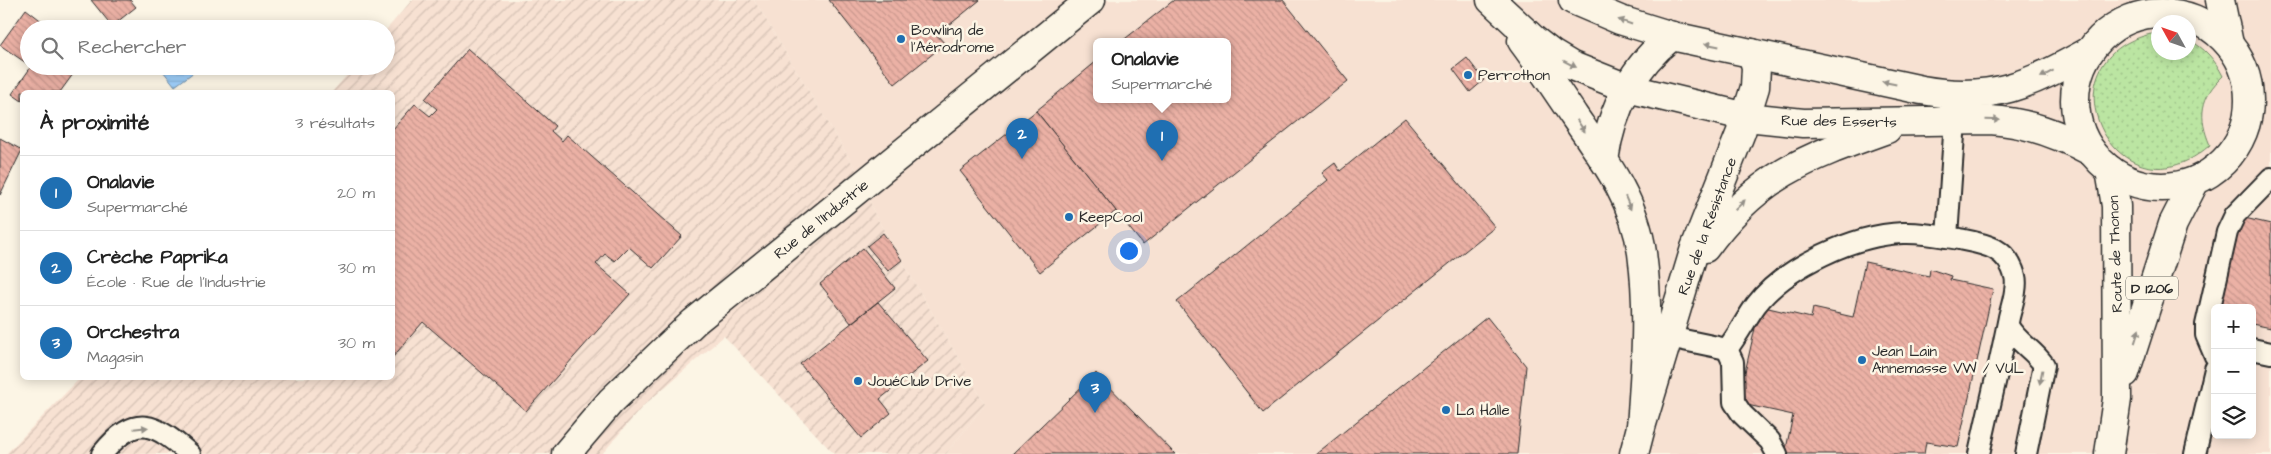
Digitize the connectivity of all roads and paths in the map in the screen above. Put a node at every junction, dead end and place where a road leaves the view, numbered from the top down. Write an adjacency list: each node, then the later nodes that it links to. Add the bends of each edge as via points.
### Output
1 (1091, 0): 31 (street, Rue de l'Industrie, via 694,322 611,401)
2 (1491, 0): 10 (street, Rue des Esserts, one-way to 10, via 1552,54 1579,69); 14 (street, Rue de la Résistance, one-way to 14)
3 (1573, 0): 6 (street, one-way to 3, via 1620,20)
4 (2220, 0): 7 (street)
5 (2142, 9): 7 (street, via 2185,17 2214,30); 8 (street, via 2109,32)
6 (1672, 36): 9 (street, one-way to 6); 10 (street, via 1654,51)
7 (2229, 44): 16 (street, via 2246,76 2249,103 2246,121 2236,146 2210,172)
8 (2090, 51): 9 (street, one-way to 9, via 2027,84 1992,93 1967,95 1922,90); 15 (street, via 2080,71 2075,102 2078,124)
9 (1752, 54): 11 (street, Rue de la Résistance, via 1756,80)
10 (1627, 88): 11 (street, Rue des Esserts); 14 (street, via 1612,123)
11 (1746, 117): 13 (street, Rue des Esserts, via 1803,123); 19 (street, Rue de la Résistance)
12 (1955, 120): 13 (street, Rue des Esserts); 15 (street, Rue des Esserts, one-way to 15, via 2027,124 2065,138); 18 (lane)
13 (1909, 122): 19 (street, one-way to 13, via 1732,214 1780,173 1830,150)
14 (1604, 160): 28 (street, Rue de la Résistance, one-way to 28, via 1632,212 1642,252 1648,326)
15 (2101, 161): 16 (street, via 2127,180 2146,185 2175,186); 27 (street, Route de Thonon / D 1206, via 2116,206)
16 (2195, 181): 27 (street, Route de Thonon / D 1206, one-way to 16, via 2173,224)
17 (2267, 186): 23 (lane, via 2235,215 2225,238 2206,325)
18 (1947, 237): 20 (lane, via 1988,245 2010,263 2016,278); 22 (lane, via 1921,232 1879,236 1856,242 1805,264 1757,304)
19 (1688, 271): 21 (street, Rue de la Résistance)
20 (2008, 326): 34 (lane); 35 (lane, one-way to 35, via 2016,339 2037,355 2044,365)
21 (1669, 337): 22 (lane); 28 (street, Rue de la Résistance)
22 (1727, 349): 33 (lane, via 1733,362 1734,402 1770,441)
23 (2212, 349)
24 (2256, 350): 25 (lane)
25 (2271, 353)
26 (2211, 386): 37 (lane)
27 (2117, 399): 36 (street, Route de Thonon / D 1206)
28 (1641, 427): 32 (street, Rue de la Résistance)
29 (102, 454): 30 (lane, one-way to 30, via 125,431 138,427 153,427 167,434)
30 (190, 454)
31 (566, 454)
32 (1634, 454)
33 (1777, 454)
34 (1979, 454)
35 (2026, 454)
36 (2109, 454)
37 (2195, 454)

